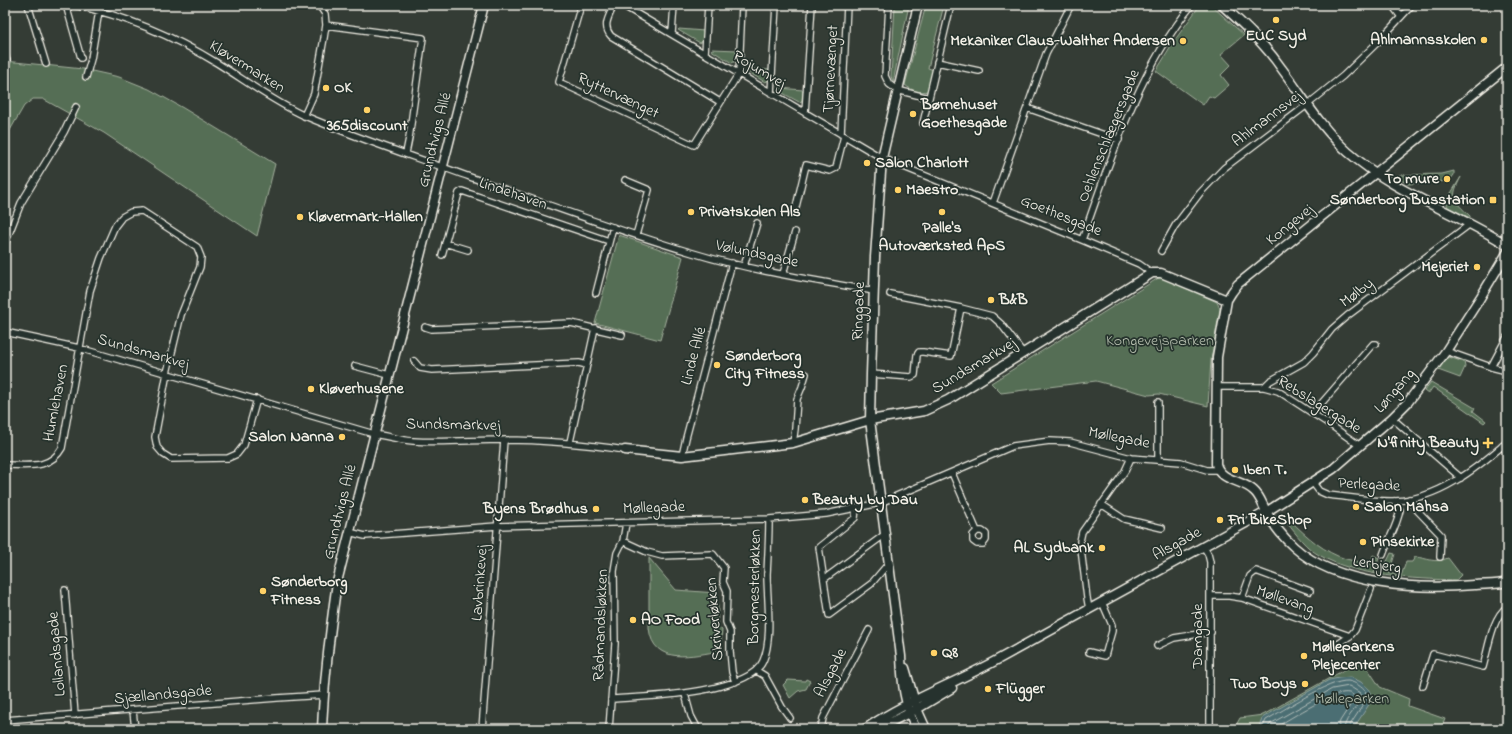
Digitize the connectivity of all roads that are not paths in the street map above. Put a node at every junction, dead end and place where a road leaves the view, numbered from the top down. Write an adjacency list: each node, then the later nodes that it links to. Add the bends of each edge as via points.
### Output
1 (28, 5): 32 (street)
2 (66, 5): 29 (street)
3 (75, 5): 23 (street, Kløvermarken)
4 (319, 5): 25 (street, via 325,14)
5 (484, 5): 51 (street, Grundtvigs Allé)
6 (581, 5): 40 (street, Ryttervænget, via 559,82 694,145)
7 (614, 5): 40 (street, via 606,24 607,32 611,36)
8 (622, 5): 26 (street, Rojumvej)
9 (674, 5): 26 (street)
10 (708, 5): 27 (street)
11 (742, 5): 35 (street)
12 (776, 5): 38 (street)
13 (812, 5): 44 (street)
14 (847, 5): 47 (street, Tjørnevænget)
15 (889, 5): 37 (street, via 886,76 889,84)
16 (918, 5): 37 (street, Ringgade)
17 (951, 5): 31 (street)
18 (1071, 5): 43 (street, via 1046,54)
19 (1192, 5): 48 (street, Oehlenschlægersgade, via 1149,70)
20 (1222, 5): 41 (street, via 1263,44)
21 (1392, 5): 24 (street)
22 (1412, 5): 24 (street, Ahlmannsvej)
23 (99, 8): 36 (street); 45 (street, Kløvermarken, via 180,42)
24 (1401, 17): 41 (street, Ahlmannsvej, via 1349,70)
25 (326, 25): 45 (street, via 314,94); 49 (street, via 424,38)
26 (672, 34): 27 (street, Rojumvej)
27 (705, 53): 35 (street, Rojumvej)
28 (5, 55): 30 (street)
29 (81, 58)
30 (7, 61)
31 (937, 62): 34 (street); 39 (street)
32 (46, 64)
33 (1507, 67): 52 (street, Kongevej)
34 (979, 71)
35 (738, 73): 38 (street, Rojumvej); 40 (street, Ryttervænget)
36 (86, 77)
37 (897, 90): 39 (street); 50 (street, Ringgade)
38 (771, 93): 44 (street, Rojumvej)
39 (929, 98): 46 (street)
40 (720, 102)
41 (1308, 105): 52 (street, via 1347,152); 67 (street, Ahlmannsvej, via 1224,168 1200,193 1175,226)
42 (76, 107): 63 (street, via 64,132 21,203)
43 (1027, 108): 48 (street); 54 (street)
44 (805, 113): 47 (street, Rojumvej)
45 (304, 116): 49 (street, Kløvermarken)
46 (923, 123)
47 (842, 135): 50 (street, Rojumvej); 55 (street, Tjørnevænget, via 836,168 830,171 806,165)
48 (1119, 140): 61 (street, Oehlenschlægersgade)
49 (406, 153): 51 (street, Kløvermarken)
50 (882, 158): 54 (street, Goethesgade); 74 (street, Ringgade)
51 (443, 167): 58 (street, Vølundsgade); 96 (street, Grundtvigs Allé)
52 (1375, 173): 57 (street, via 1411,195); 77 (street, Kongevej, via 1238,284)
53 (625, 180): 60 (street, via 649,190)
54 (993, 203): 61 (street, Goethesgade)
55 (795, 211)
56 (757, 223): 71 (street)
57 (1470, 224): 65 (street); 98 (street, Mølby, via 1347,316 1332,329 1304,362)
58 (613, 227): 60 (street, Vølundsgade); 62 (street)
59 (795, 232): 73 (street)
60 (636, 235): 70 (street, Vølundsgade)
61 (1082, 240): 72 (street, Goethesgade, via 1139,264)
62 (609, 241): 64 (street, Lindehaven, via 462,190 458,193); 75 (street)
63 (5, 244)
64 (445, 244): 66 (street); 69 (street, Lindehaven)
65 (1507, 245)
66 (468, 250)
67 (1162, 251)
68 (1507, 253): 86 (street, Løngang)
69 (442, 255)
70 (732, 263): 71 (street, Vølundsgade); 112 (street, Linde Allé)
71 (744, 266): 73 (street, Vølundsgade)
72 (1152, 273): 77 (street, Goethesgade, via 1161,274); 87 (street, Sundsmarkvej)
73 (783, 274): 74 (street, Vølundsgade)
74 (874, 291): 95 (street, Ringgade)
75 (596, 293)
76 (890, 294): 78 (street)
77 (1227, 300): 97 (street, Kongevej, via 1217,357)
78 (961, 308): 87 (street, via 992,316 1002,324); 95 (street, via 950,356 919,352 915,375 911,377)
79 (425, 327): 80 (street, via 432,329 571,323)
80 (595, 328): 82 (street); 89 (street)
81 (5, 332): 85 (street, Sundsmarkvej)
82 (622, 335)
83 (1507, 337): 91 (street)
84 (1376, 344): 101 (street, via 1373,344)
85 (79, 348): 93 (street, Sundsmarkvej); 93 (street, via 90,291 115,226 122,217 131,212 142,211 197,247 201,257 200,267 181,315); 115 (street, Humlehaven, via 62,448 58,456 39,465)
86 (1446, 351): 91 (street); 102 (street, Løngang, via 1408,402)
87 (1023, 353): 103 (street, Sundsmarkvej, via 948,400 924,411)
88 (414, 361): 89 (street, via 420,368 432,370 580,363)
89 (587, 365): 106 (street)
90 (355, 366): 96 (street)
91 (1491, 368): 92 (street)
92 (1507, 371)
93 (167, 373): 99 (street, Sundsmarkvej); 99 (street, via 156,437 157,446 171,459 228,458 237,454 244,445)
94 (806, 374): 107 (street, via 797,399)
95 (871, 374): 103 (street, Ringgade)
96 (389, 375): 104 (street, Grundtvigs Allé)
97 (1217, 387): 98 (street, Rebslagergade); 116 (street, Kongevej)
98 (1264, 387): 101 (street, Rebslagergade, via 1278,392)
99 (257, 399): 104 (street, Sundsmarkvej)
100 (1158, 402): 114 (street)
101 (1313, 413): 109 (street, Rebslagergade)
102 (1392, 418): 109 (street, Løngang); 118 (street)
103 (870, 420): 107 (street, Sundsmarkvej); 122 (street, Ringgade)
104 (374, 434): 105 (street, Sundsmarkvej, via 432,442); 131 (street, Grundtvigs Allé)
105 (504, 440): 106 (street, Sundsmarkvej); 128 (street, Lavbrinkevej)
106 (570, 442): 110 (street, Sundsmarkvej)
107 (793, 443): 112 (street, Sundsmarkvej)
108 (1505, 444): 111 (street); 118 (street, Perlegade)
109 (1360, 446): 119 (street, Løngang)
110 (625, 450): 112 (street, Sundsmarkvej)
111 (1507, 450)
112 (682, 456)
113 (1131, 458): 114 (street, Møllegade); 117 (street, Møllegade, via 1070,442 1050,441 1013,446); 123 (street, via 1125,471)
114 (1158, 460): 116 (street, Møllegade)
115 (5, 466)
116 (1218, 470): 125 (street, Møllegade, via 1225,477 1254,490)
117 (952, 473): 122 (street, Møllegade); 130 (street)
118 (1461, 478): 120 (street, Perlegade, via 1437,490)
119 (1313, 483): 121 (street, Perlegade, via 1319,491 1328,495); 125 (street, Løngang)
120 (1409, 499): 121 (street, Perlegade); 136 (street, via 1441,535)
121 (1394, 501): 135 (street, via 1400,510)
122 (880, 503): 124 (street, Møllegade); 132 (street, Ringgade)
123 (1101, 504): 129 (street, via 1124,519); 147 (street, via 1084,527 1080,542)
124 (856, 508): 126 (street, Møllegade, via 826,514); 138 (street, via 855,518 819,547)
125 (1266, 512): 134 (street, Alsgade); 139 (street, Lerbjerg, via 1276,528 1296,548 1318,564 1344,574 1380,582 1414,585 1456,587)
126 (769, 519): 127 (street, Møllegade); 154 (street, Borgmesterløkken, via 768,642 763,662)
127 (626, 523): 128 (street, Møllegade); 133 (street, Rådmandsløkken)
128 (497, 526): 131 (street, Møllegade, via 365,536); 169 (street, Lavbrinkevej)
129 (1162, 528)
130 (977, 531)
131 (349, 532): 159 (street, Grundtvigs Allé, via 330,629)
132 (884, 535): 137 (street, Ringgade); 138 (street)
133 (623, 542): 156 (street, Skriverløkken, via 662,556 712,554 724,568 723,582 727,591 726,622 730,632); 160 (street, Rådmandsløkken, via 617,553 614,570 615,644)
134 (1203, 546): 143 (street, Damgade, via 1210,562); 145 (street, Alsgade)
135 (1383, 555)
136 (1440, 557)
137 (888, 564): 138 (street, via 871,584 829,615); 161 (street, Ringgade, via 901,656)
138 (824, 579)
139 (1507, 582)
140 (1371, 589): 150 (street, via 1355,630)
141 (65, 590): 164 (street, Lollandsgade)
142 (1310, 591): 144 (street, via 1256,571 1250,576)
143 (1211, 596): 144 (street, Møllevang); 149 (street, Damgade)
144 (1242, 598): 150 (street, Møllevang)
145 (1102, 602): 147 (street, Alsgade); 153 (street, via 1112,631 1105,656)
146 (1507, 607): 157 (street, via 1496,618 1483,667 1433,654)
147 (1090, 609): 155 (street, Alsgade)
148 (869, 630): 172 (street, Alsgade, via 823,718)
149 (1211, 632): 152 (street, via 1174,638); 177 (street, Damgade)
150 (1350, 636): 151 (street)
151 (1338, 644)
152 (1157, 646)
153 (1089, 652)
154 (757, 671): 156 (street); 165 (street, via 765,676)
155 (967, 676): 161 (street, Alsgade); 163 (street, Alsgade)
156 (735, 682): 158 (street)
157 (1423, 686)
158 (685, 694): 160 (street); 171 (street, via 691,716)
159 (324, 696): 162 (street, Sjællandsgade); 168 (street, Grundtvigs Allé)
160 (611, 699): 170 (street, Rådmandsløkken)
161 (911, 702): 163 (street, Ringgade); 173 (street, Alsgade)
162 (133, 710): 164 (street, Sjællandsgade); 167 (street)
163 (913, 711): 174 (street, Alsgade); 175 (street, Ringgade); 176 (street, Ringgade)
164 (76, 715): 166 (street, Sjællandsgade)
165 (790, 718)
166 (5, 720)
167 (134, 729)
168 (322, 729)
169 (482, 729)
170 (610, 729)
171 (698, 729)
172 (821, 729)
173 (865, 729)
174 (877, 729)
175 (917, 729)
176 (926, 729)
177 (1210, 729)

